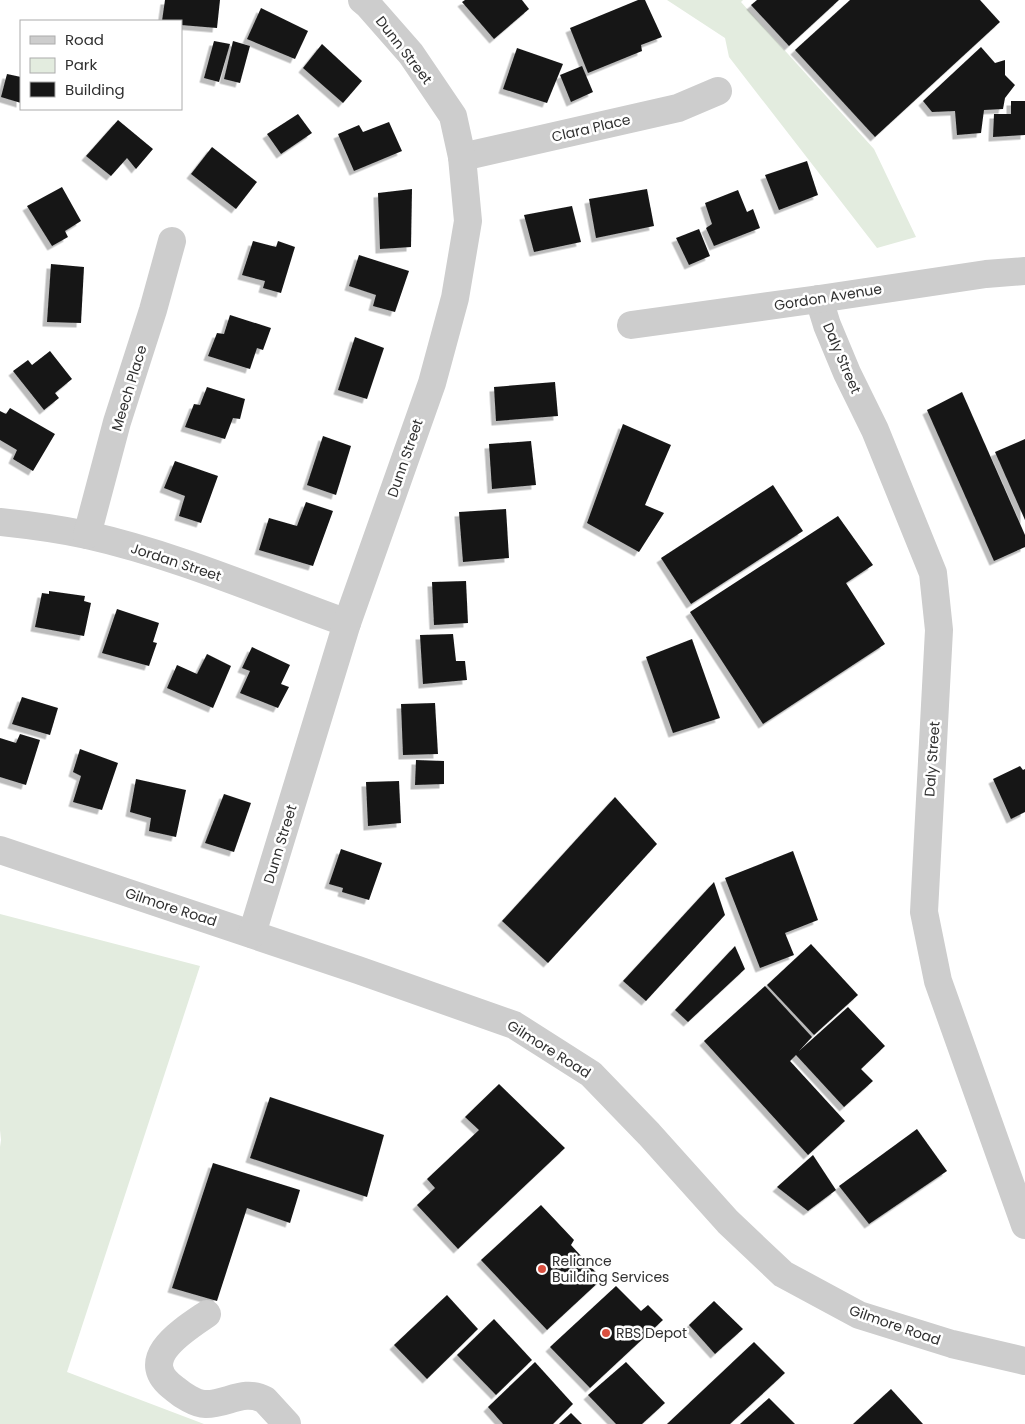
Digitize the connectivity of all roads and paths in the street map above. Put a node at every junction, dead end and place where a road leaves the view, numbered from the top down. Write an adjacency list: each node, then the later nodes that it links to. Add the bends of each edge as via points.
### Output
1 (362, 0): 3 (street, Dunn Street, via 410,54 453,116)
2 (718, 90): 3 (street, Clara Place, via 678,108)
3 (462, 157): 10 (street, Dunn Street, via 468,221 455,298 432,383)
4 (172, 240): 9 (street, Meech Place)
5 (1025, 271): 6 (street, Gordon Avenue, via 976,275)
6 (819, 299): 7 (street, Gordon Avenue); 13 (street, Daly Street, via 827,325 875,430 933,574 939,630 924,912 938,981)
7 (631, 325)
8 (0, 522): 9 (street, Jordan Street)
9 (87, 535): 10 (street, Jordan Street, via 166,557)
10 (347, 623): 12 (street, Dunn Street)
11 (0, 850): 12 (street, Gilmore Road)
12 (252, 934): 15 (street, Gilmore Road, via 514,1025 591,1074 728,1222 783,1274 859,1315 952,1344)
13 (1025, 1225)
14 (207, 1314): 16 (street, via 168,1345 158,1361 161,1377 175,1390 203,1404 245,1395 255,1396 265,1400)
15 (1025, 1361)
16 (287, 1424)

